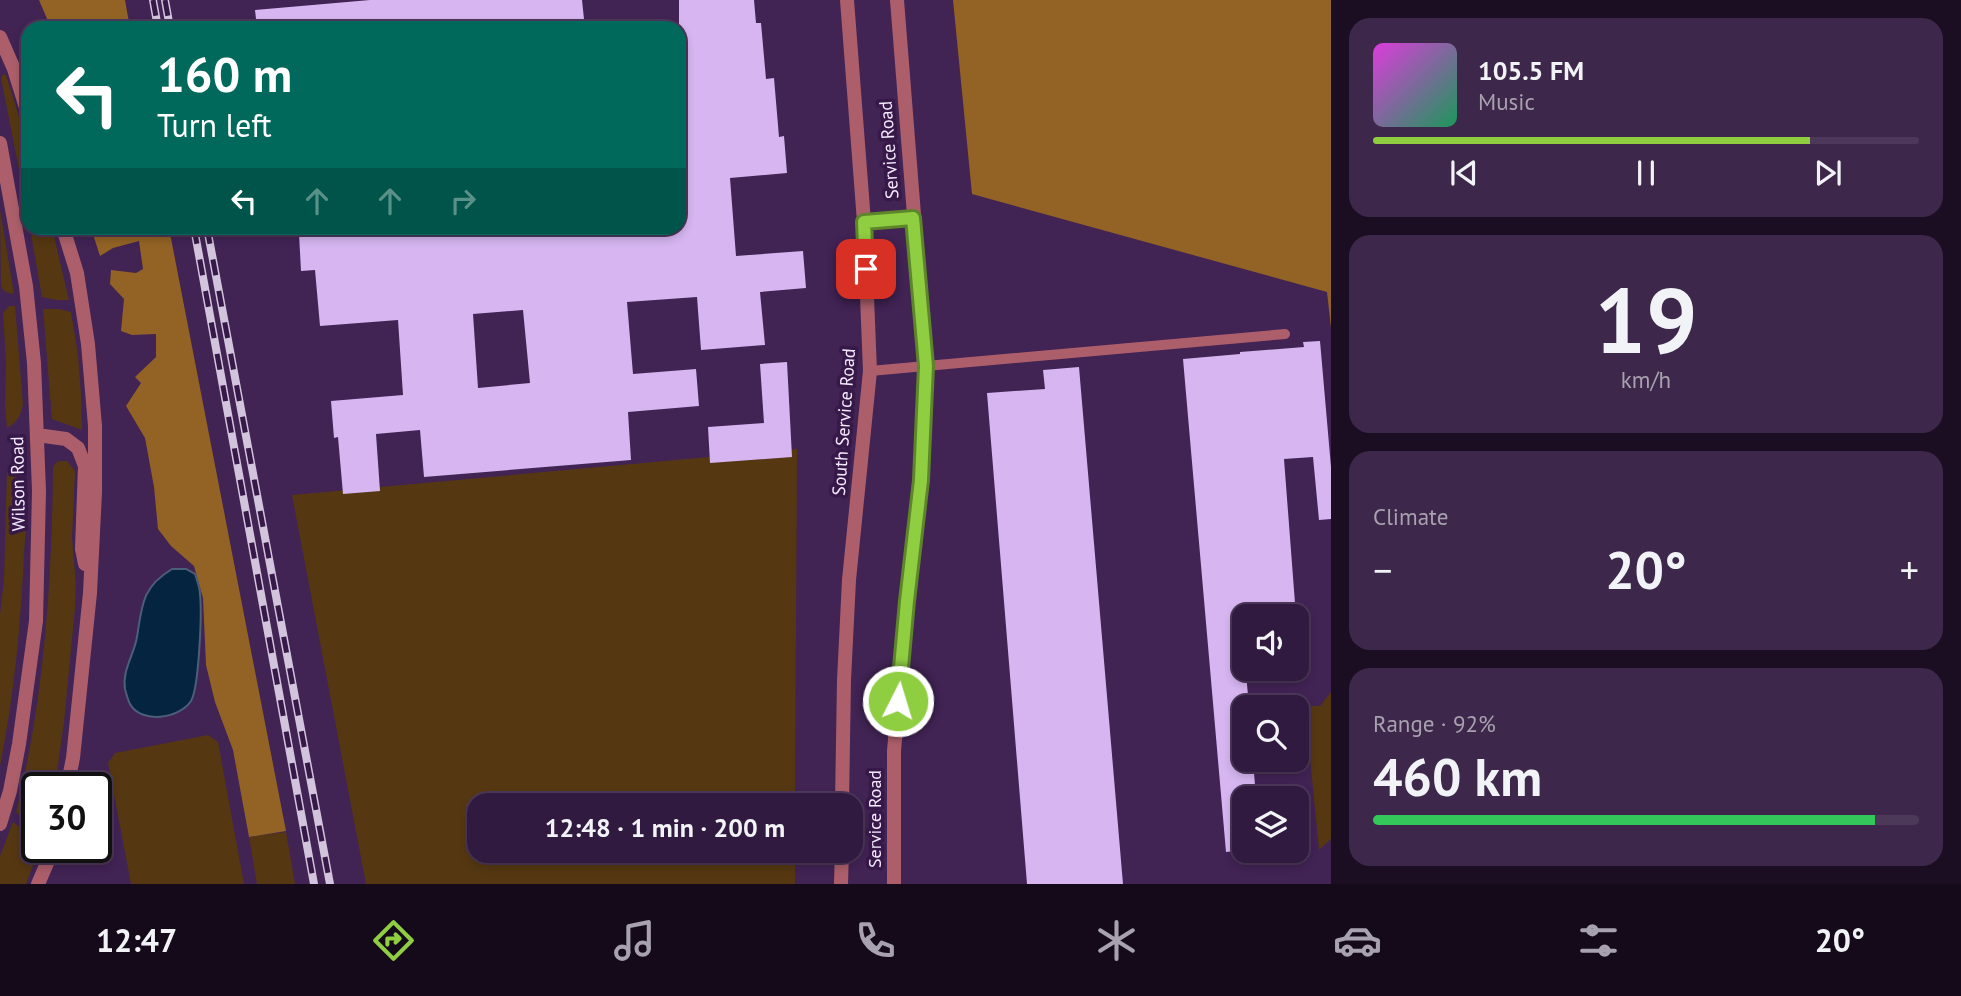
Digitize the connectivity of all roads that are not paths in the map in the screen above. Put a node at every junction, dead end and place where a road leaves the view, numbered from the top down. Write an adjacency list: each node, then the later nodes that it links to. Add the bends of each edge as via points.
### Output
1 (847, 0): 7 (street, South Service Road)
2 (897, 0): 6 (street, Service Road)
3 (0, 37): 4 (street)
4 (21, 92)
5 (0, 143): 12 (street, Wilson Road, via 26,286)
6 (913, 218): 7 (lane); 10 (street, Service Road)
7 (864, 222): 11 (street, South Service Road)
8 (65, 235): 13 (street, via 77,273 95,426)
9 (1285, 334): 10 (lane)
10 (926, 366): 11 (lane); 21 (street, Service Road, via 921,480 894,751)
11 (870, 371): 15 (street, South Service Road, via 849,580)
12 (37, 435): 13 (street, via 66,439 78,449 85,466 82,549); 16 (street, Wilson Road, via 36,621 19,744)
13 (90, 593): 14 (street)
14 (70, 772)
15 (842, 793)
16 (0, 824)
17 (47, 863): 19 (street)
18 (842, 863): 20 (street)
19 (38, 884)
20 (841, 884)
21 (894, 884)

